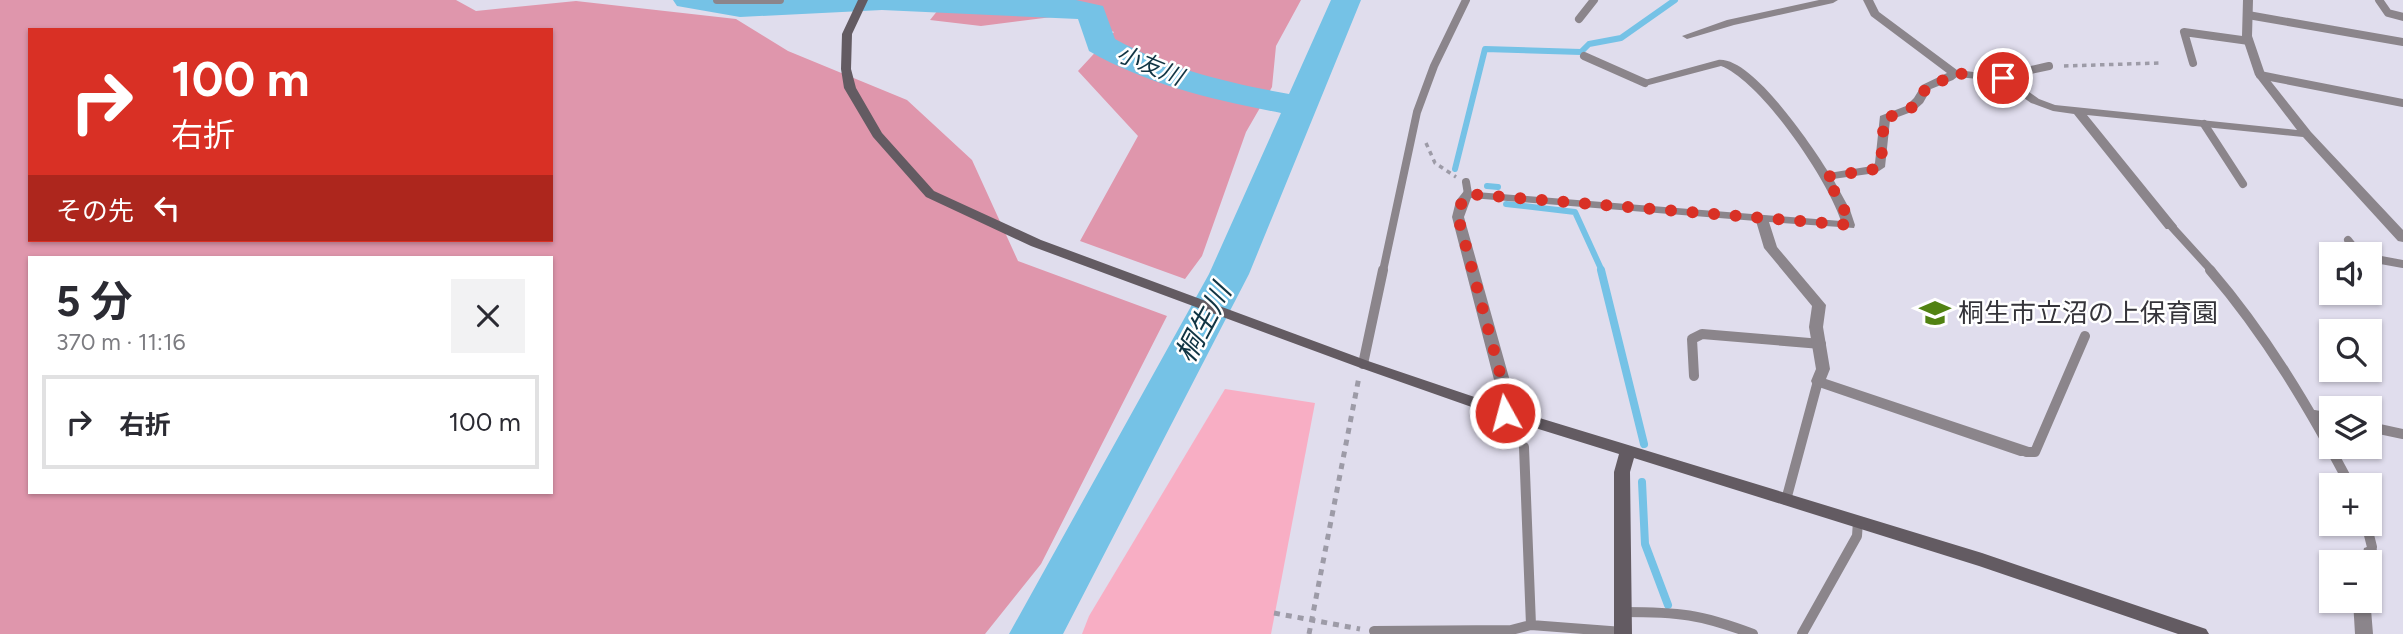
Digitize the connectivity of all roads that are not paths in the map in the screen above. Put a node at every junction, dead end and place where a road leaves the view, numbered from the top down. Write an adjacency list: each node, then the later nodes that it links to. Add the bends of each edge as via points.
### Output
1 (717, 0): 2 (lane)
2 (780, 0)
3 (1466, 0): 36 (lane, via 1417,112)
4 (1594, 0): 12 (lane)
5 (1833, 0): 13 (street)
6 (1868, 0): 19 (street, via 1875,14)
7 (2248, 0): 10 (street)
8 (2379, 0): 11 (lane, via 2388,13)
9 (861, 3): 36 (street, via 847,34 850,88 877,135 930,194 1036,243)
10 (2248, 15): 14 (street); 15 (lane)
11 (2403, 17)
12 (1579, 19)
13 (1686, 36)
14 (2249, 41): 17 (lane, via 2184,32); 20 (street)
15 (2403, 42)
16 (1584, 56): 22 (lane)
17 (2193, 63)
18 (2049, 66): 21 (lane)
19 (1954, 73): 21 (street); 27 (street, via 1926,87 1919,103 1907,112 1884,118 1881,164 1876,169)
20 (2260, 75): 23 (lane); 26 (street)
21 (1999, 77): 24 (street, via 2040,104)
22 (1645, 83): 27 (street, via 1732,62 1755,82)
23 (2403, 103)
24 (2079, 112): 25 (street); 30 (street)
25 (2204, 124): 26 (street); 28 (lane)
26 (2307, 134): 31 (street)
27 (1825, 177): 29 (street, via 1842,203 1849,225)
28 (2243, 184)
29 (1761, 217): 35 (street, via 1771,248 1818,305 1816,327); 39 (street, via 1467,188 1458,217 1507,399)
30 (2171, 226): 40 (lane, via 2205,261)
31 (2403, 238)
32 (2382, 260): 33 (lane)
33 (2403, 264)
34 (2085, 336): 46 (lane, via 2035,452)
35 (1821, 344): 37 (lane, via 1702,334 1692,339); 38 (street)
36 (1359, 366): 39 (street)
37 (1694, 376)
38 (1818, 381): 46 (street); 48 (lane)
39 (1505, 413): 45 (street)
40 (2314, 415): 41 (lane); 47 (lane)
41 (2319, 416)
42 (2382, 430): 43 (lane)
43 (2403, 434)
44 (1524, 447): 52 (lane)
45 (1628, 451): 48 (street); 50 (street, via 1622,472)
46 (2026, 452)
47 (2344, 473)
48 (1786, 500): 49 (street)
49 (1858, 521): 57 (lane, via 1857,536); 58 (street)
50 (1623, 612): 55 (street); 56 (lane, via 1682,612)
51 (2363, 613): 59 (street)
52 (1531, 625): 54 (lane); 55 (lane)
53 (1368, 630): 54 (lane)
54 (1511, 632)
55 (1623, 633)
56 (1753, 634)
57 (1802, 634)
58 (2200, 634)
59 (2364, 634)

